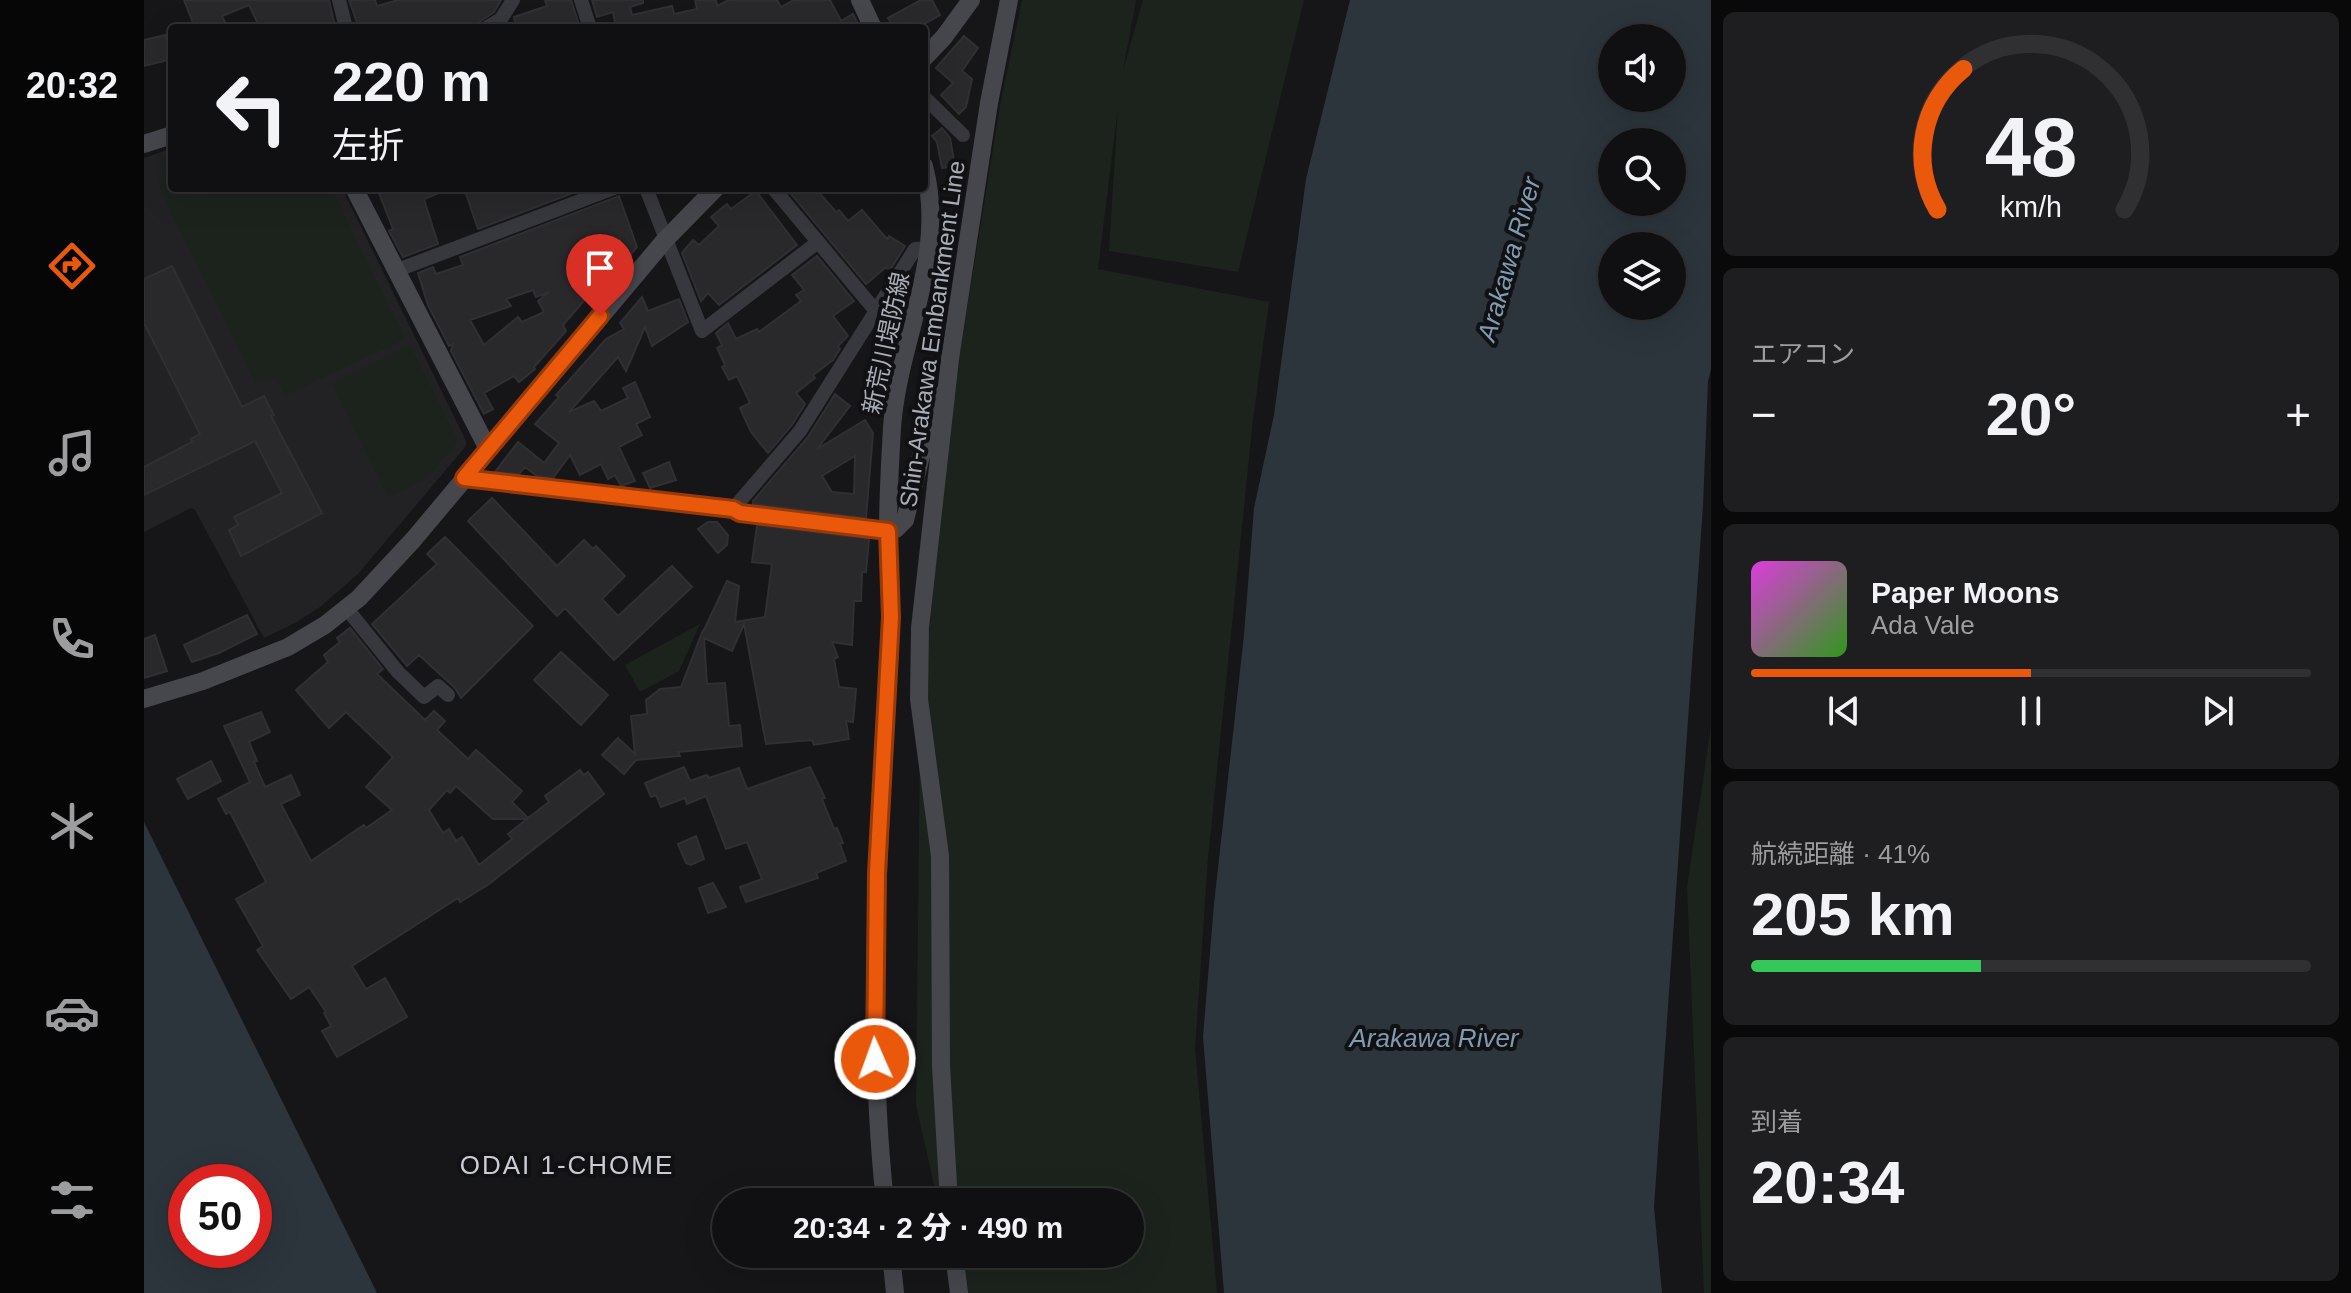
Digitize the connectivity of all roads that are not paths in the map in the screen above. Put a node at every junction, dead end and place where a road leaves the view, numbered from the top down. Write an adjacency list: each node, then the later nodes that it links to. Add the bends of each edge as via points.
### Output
1 (339, 0): 7 (street)
2 (513, 0): 8 (street)
3 (581, 0): 9 (street)
4 (860, 0): 10 (main road)
5 (971, 0): 11 (main road)
6 (1009, 0): 27 (main road, Shin-Arakawa Embankment Line)
7 (345, 24)
8 (493, 24)
9 (589, 24)
10 (871, 24)
11 (928, 54)
12 (928, 107): 13 (street)
13 (963, 135)
14 (168, 136): 15 (main road)
15 (144, 144)
16 (928, 190): 24 (main road, 新荒川堤防線)
17 (356, 192): 25 (main road)
18 (603, 192): 25 (street)
19 (647, 192): 22 (street)
20 (712, 192): 22 (main road)
21 (776, 192): 23 (street)
22 (665, 240): 23 (street, via 702,331); 28 (main road)
23 (818, 242): 26 (street)
24 (929, 248): 26 (street, via 915,249); 31 (main road, 新荒川堤防線, via 894,408)
25 (395, 271): 28 (main road)
26 (875, 310): 30 (street, via 800,431)
27 (950, 359): 31 (main road, via 934,401 905,520); 36 (main road, Shin-Arakawa Embankment Line, via 919,651 922,723 940,856 941,1066)
28 (488, 449): 29 (main road)
29 (464, 478): 30 (street); 32 (main road)
30 (733, 509): 31 (street)
31 (888, 531): 35 (main road, 新荒川堤防線, via 891,617 874,1030)
32 (347, 609): 33 (street, via 424,697 438,686); 34 (main road, via 288,647)
33 (448, 695)
34 (144, 699)
35 (884, 1188)
36 (948, 1188)
37 (892, 1268): 39 (main road)
38 (956, 1268): 40 (main road)
39 (895, 1293)
40 (959, 1293)

